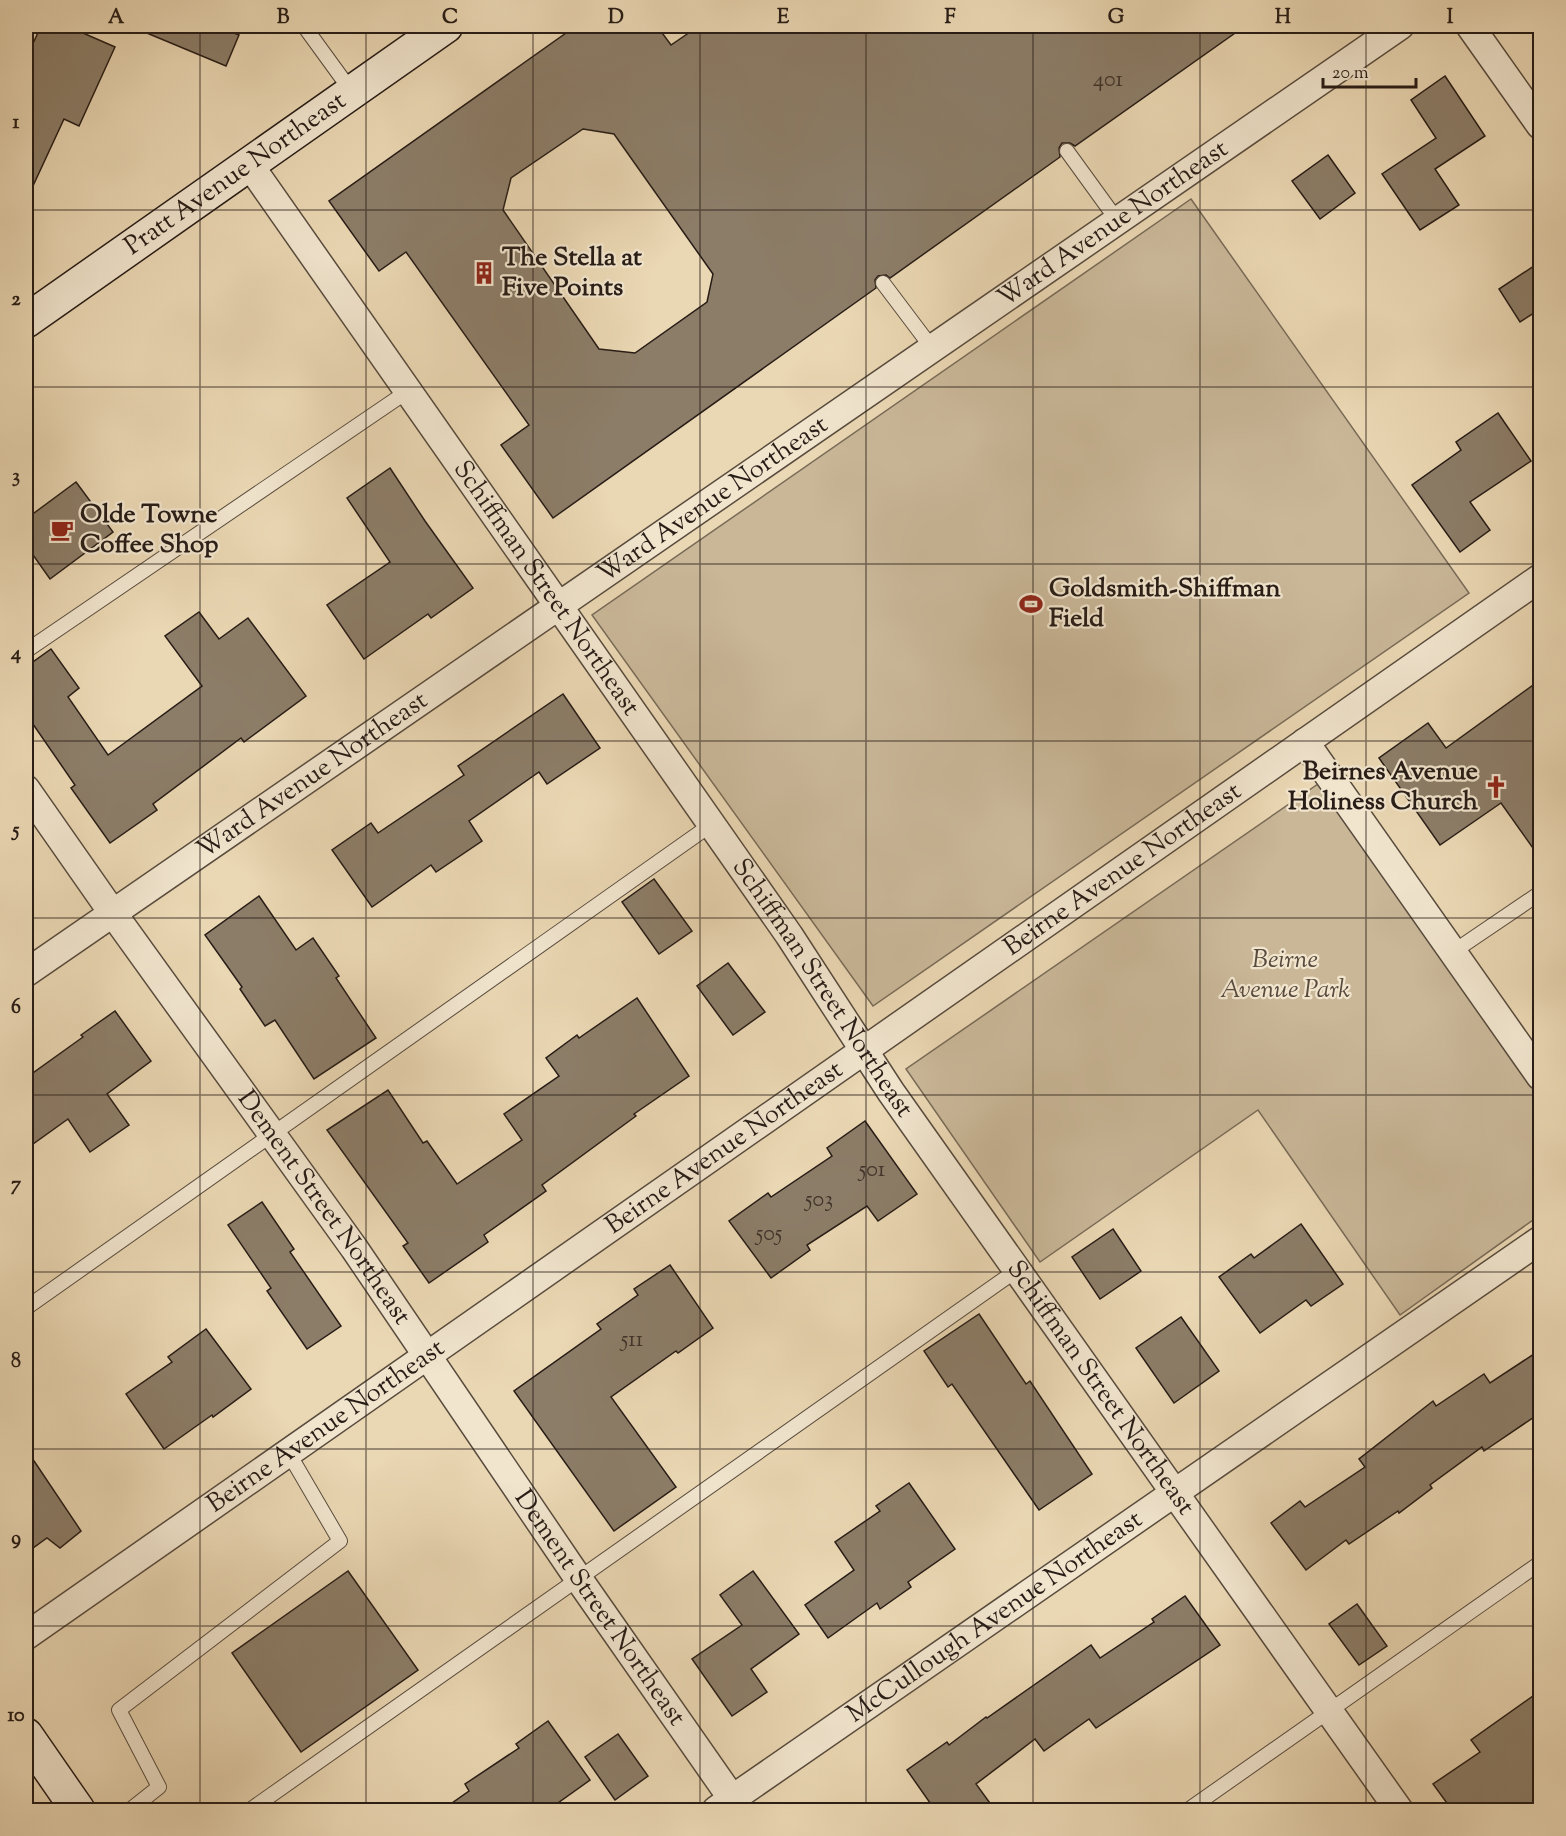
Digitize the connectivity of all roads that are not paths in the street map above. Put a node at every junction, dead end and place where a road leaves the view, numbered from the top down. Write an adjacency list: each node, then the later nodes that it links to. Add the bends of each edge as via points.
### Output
1 (304, 26): 5 (lane)
2 (446, 26): 5 (main road, Pratt Avenue Northeast)
3 (1400, 26): 9 (street, Ward Avenue Northeast)
4 (1470, 26): 6 (street)
5 (351, 92): 8 (main road, Pratt Avenue Northeast)
6 (1540, 125)
7 (1067, 152): 9 (lane)
8 (249, 164): 11 (main road, Pratt Avenue Northeast); 13 (street, Schiffman Street Northeast)
9 (1117, 220): 12 (street, Ward Avenue Northeast)
10 (883, 283): 12 (lane)
11 (26, 321)
12 (932, 348): 15 (street, Ward Avenue Northeast)
13 (408, 391): 15 (street, Schiffman Street Northeast); 16 (lane)
14 (1540, 578): 17 (street, Beirne Avenue Northeast)
15 (558, 606): 19 (street, Schiffman Street Northeast); 21 (street, Ward Avenue Northeast)
16 (26, 651)
17 (1305, 742): 22 (street); 24 (street, Beirne Avenue Northeast)
18 (26, 789): 21 (street, Dement Street Northeast)
19 (712, 824): 24 (street, Schiffman Street Northeast); 26 (lane)
20 (1540, 893): 22 (lane)
21 (112, 912): 23 (street, Ward Avenue Northeast); 26 (street, Dement Street Northeast)
22 (1453, 952): 25 (street)
23 (26, 974)
24 (864, 1050): 28 (street, Schiffman Street Northeast); 30 (street, Beirne Avenue Northeast)
25 (1540, 1076)
26 (273, 1134): 29 (lane); 30 (street, Dement Street Northeast)
27 (1540, 1240): 32 (street, McCullough Avenue Northeast)
28 (1017, 1270): 32 (street, Schiffman Street Northeast); 34 (lane)
29 (26, 1308)
30 (426, 1355): 31 (street, Beirne Avenue Northeast); 34 (street, Dement Street Northeast)
31 (288, 1452): 35 (street, Beirne Avenue Northeast); 40 (lane, via 340,1541 119,1710 159,1787)
32 (1174, 1493): 36 (street, Schiffman Street Northeast); 38 (street, McCullough Avenue Northeast)
33 (1540, 1563): 36 (lane)
34 (578, 1578): 38 (street, Dement Street Northeast); 41 (lane)
35 (26, 1636)
36 (1329, 1713): 42 (lane); 43 (street, Schiffman Street Northeast)
37 (26, 1735): 39 (main road)
38 (729, 1807)
39 (78, 1810)
40 (130, 1810)
41 (250, 1810)
42 (1188, 1810)
43 (1399, 1810)

